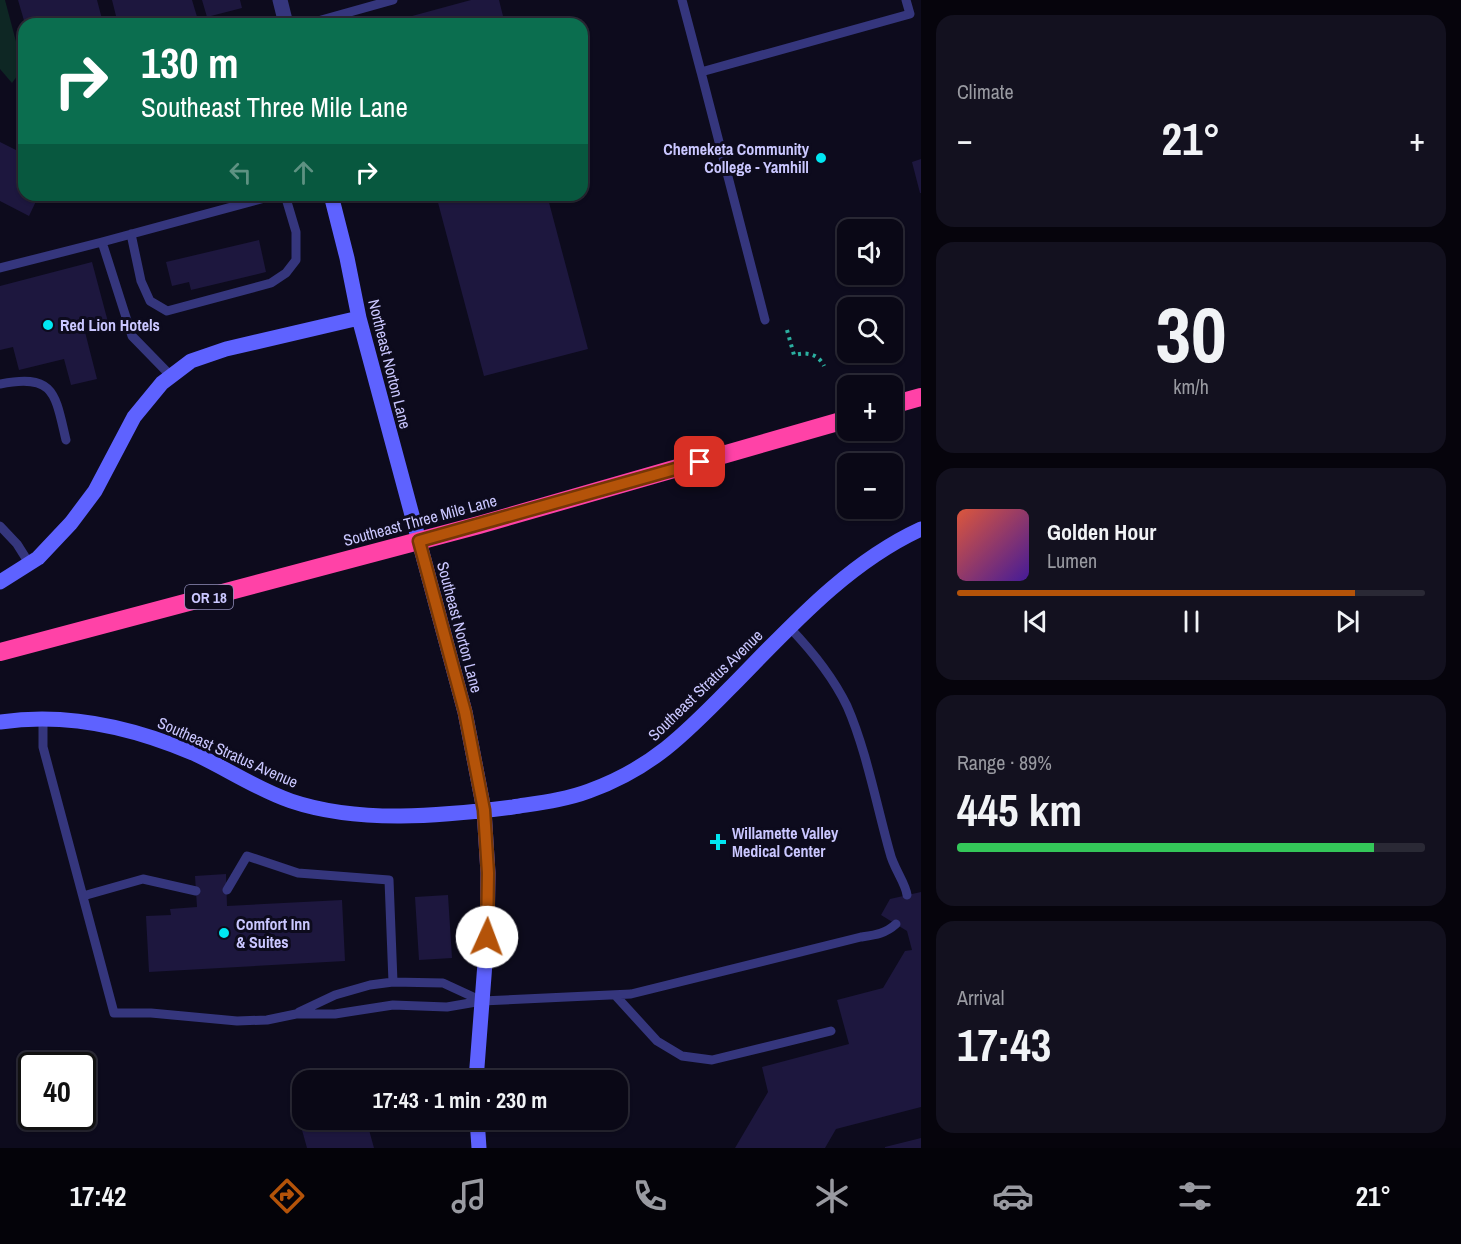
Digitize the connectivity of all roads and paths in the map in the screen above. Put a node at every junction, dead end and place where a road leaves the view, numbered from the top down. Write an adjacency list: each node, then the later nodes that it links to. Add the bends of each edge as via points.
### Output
1 (280, 0): 5 (street)
2 (393, 0): 6 (lane)
3 (682, 0): 7 (lane)
4 (906, 0): 7 (lane, via 910,14)
5 (284, 18)
6 (328, 18)
7 (701, 72): 15 (lane)
8 (254, 201): 11 (lane)
9 (287, 201): 11 (lane, via 296,232 296,260 286,273 272,283 167,311 150,301 141,281)
10 (333, 201): 14 (street, Northeast Norton Lane)
11 (131, 234): 12 (lane)
12 (102, 242): 13 (lane); 18 (lane, via 132,336)
13 (0, 268)
14 (359, 318): 18 (street, via 226,349 191,361); 26 (street, Northeast Norton Lane)
15 (765, 320)
16 (787, 330): 17 (path, via 794,355 814,355)
17 (824, 366)
18 (171, 376): 27 (street, via 134,417 95,491 71,524)
19 (0, 384): 23 (lane, via 22,380 43,384 57,400)
20 (921, 397): 21 (highway)
21 (903, 402)
22 (837, 422): 26 (highway, Southeast Three Mile Lane / OR 18)
23 (66, 440)
24 (0, 526): 27 (lane)
25 (921, 529): 29 (street, Southeast Stratus Avenue, via 858,566)
26 (419, 541): 30 (highway, Southeast Three Mile Lane / OR 18); 33 (street, Southeast Norton Lane, via 465,712)
27 (29, 563): 28 (street)
28 (0, 582)
29 (790, 628): 33 (street, Southeast Stratus Avenue, via 683,736 626,777 586,792); 36 (lane, via 825,669 847,706 893,866)
30 (0, 652)
31 (43, 719): 32 (street, Southeast Stratus Avenue); 33 (street, Southeast Stratus Avenue, via 103,724 144,735 194,754 259,788 321,810 383,816); 37 (lane, via 44,747)
32 (0, 722)
33 (484, 810): 41 (street, Southeast Norton Lane, via 488,873)
34 (196, 891): 37 (lane, via 143,879)
35 (227, 891): 39 (lane, via 247,856 298,873 389,880)
36 (907, 895)
37 (83, 896): 42 (lane, via 114,1013 237,1021)
38 (896, 924): 40 (lane, via 877,935)
39 (393, 982): 41 (lane, via 443,983); 42 (lane, via 335,994)
40 (615, 995): 41 (lane); 43 (lane, via 657,1041 682,1056 712,1060)
41 (482, 1001): 42 (lane); 44 (street, Southeast Norton Lane)
42 (296, 1014)
43 (831, 1031)
44 (477, 1070)
45 (478, 1130): 46 (street)
46 (479, 1148)

